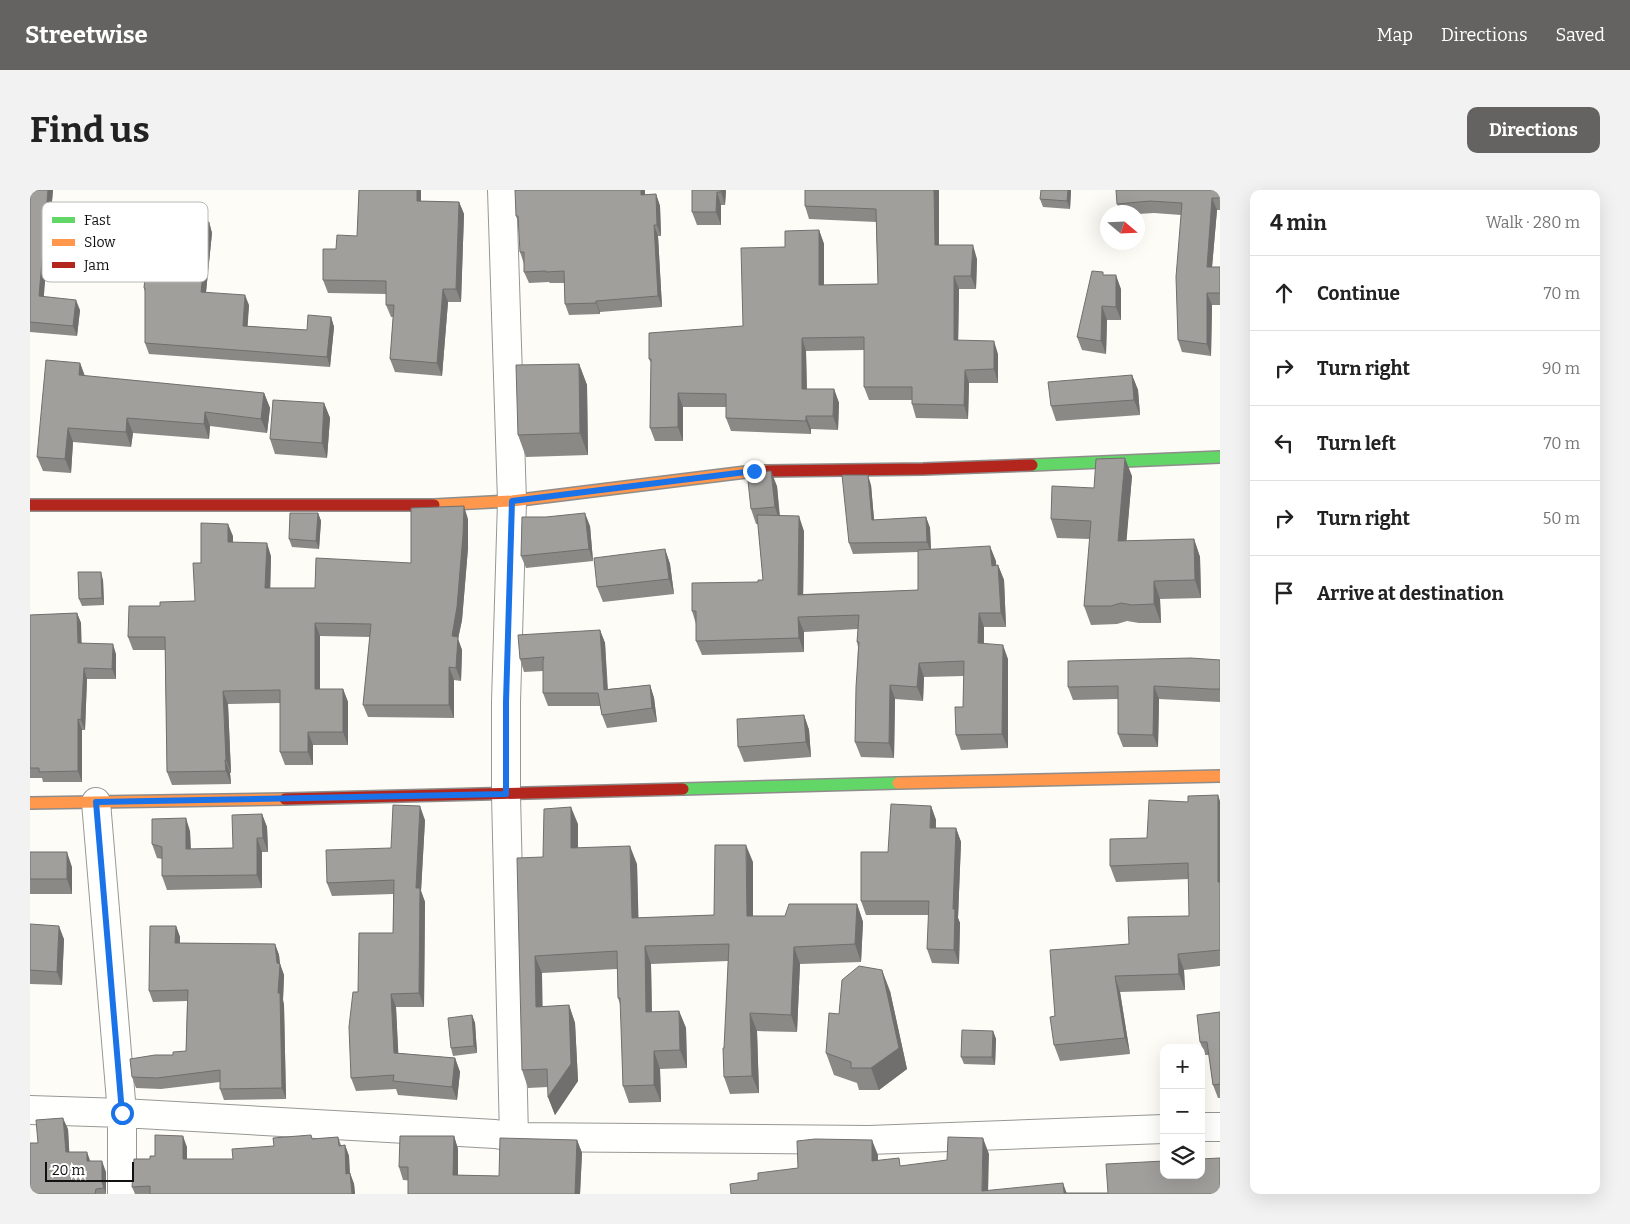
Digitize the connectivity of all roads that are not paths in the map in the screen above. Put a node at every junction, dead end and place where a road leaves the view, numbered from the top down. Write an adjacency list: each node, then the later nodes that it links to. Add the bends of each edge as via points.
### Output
1 (502, 190): 3 (street)
2 (1220, 457): 3 (street, via 923,469 754,471)
3 (512, 501): 4 (street, via 442,505); 6 (street)
4 (30, 505)
5 (1220, 776): 6 (street)
6 (506, 794): 7 (street); 14 (street)
7 (96, 802): 8 (street); 10 (street)
8 (30, 803)
9 (30, 1110): 10 (street)
10 (122, 1113): 14 (street); 15 (street)
11 (1205, 1127): 12 (street)
12 (1220, 1127)
13 (1160, 1129): 14 (street, via 869,1140)
14 (514, 1137)
15 (122, 1194)

